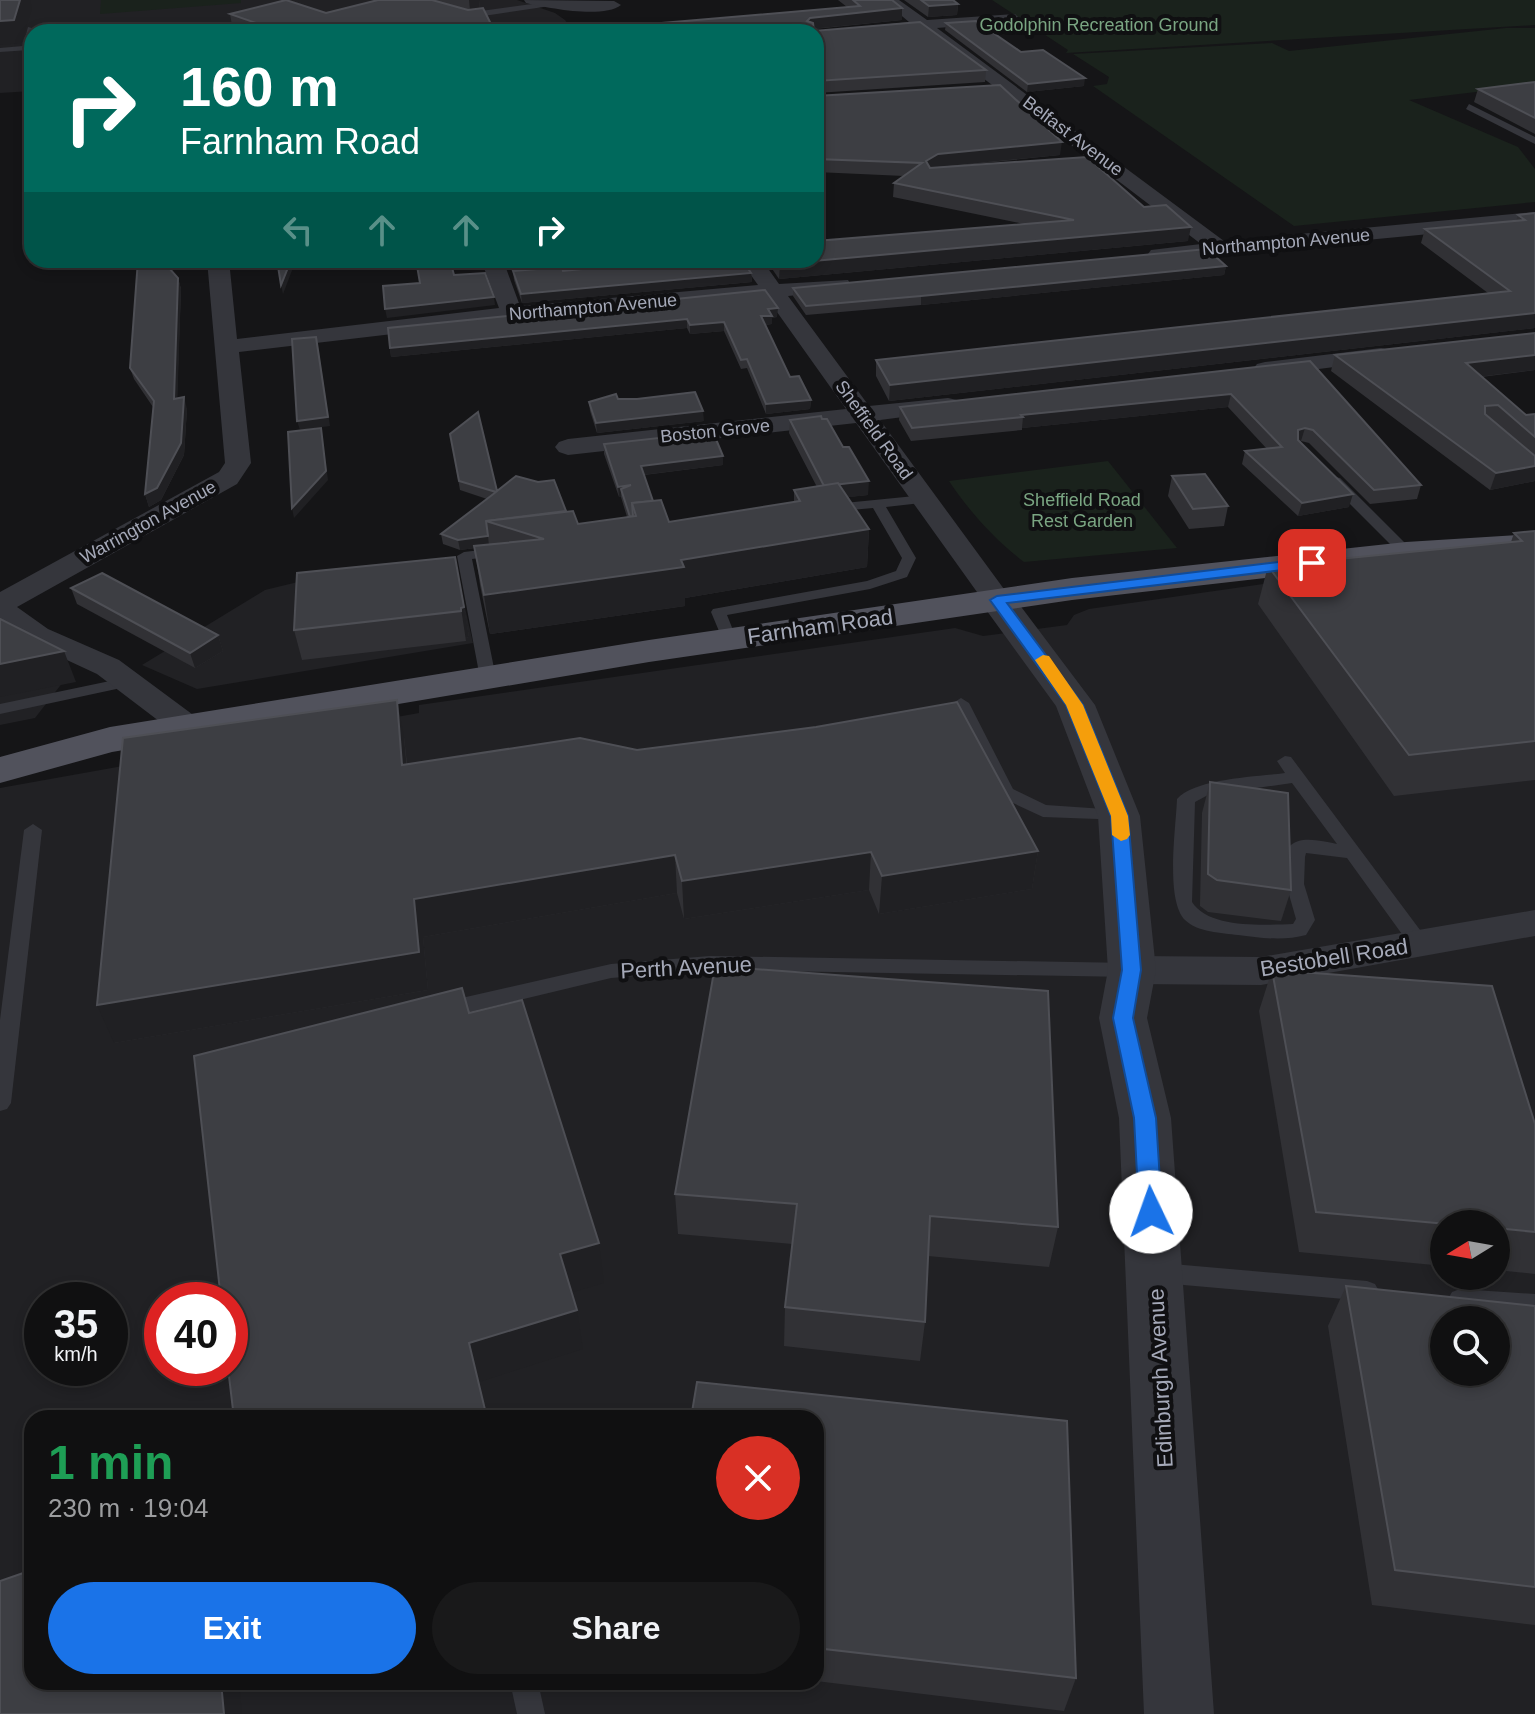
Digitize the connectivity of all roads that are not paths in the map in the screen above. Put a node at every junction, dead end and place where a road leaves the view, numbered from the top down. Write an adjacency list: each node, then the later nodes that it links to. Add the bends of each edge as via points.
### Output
1 (531, 0): 4 (street)
2 (890, 0): 8 (street, Belfast Avenue)
3 (615, 2): 4 (street); 7 (street)
4 (547, 4): 5 (lane, via 470,16)
5 (448, 11)
6 (1010, 17): 8 (street)
7 (609, 22)
8 (925, 25): 9 (street); 12 (street, Belfast Avenue)
9 (824, 34)
10 (24, 48): 11 (lane)
11 (0, 50)
12 (1011, 89): 13 (street); 16 (street, Belfast Avenue)
13 (981, 91)
14 (1469, 107): 15 (lane)
15 (1535, 141)
16 (1105, 160): 17 (street); 19 (street, Belfast Avenue)
17 (1075, 163)
18 (1535, 218): 19 (street, Northampton Avenue)
19 (1220, 248): 20 (street, Northampton Avenue)
20 (1143, 256)
21 (219, 268): 27 (street, Warrington Avenue)
22 (495, 268): 26 (street)
23 (757, 268): 25 (street, Sheffield Road)
24 (866, 282): 25 (street, Northampton Avenue)
25 (774, 291): 26 (street, Northampton Avenue); 31 (street, Sheffield Road)
26 (512, 313): 27 (street, Northampton Avenue)
27 (225, 347): 41 (street, Warrington Avenue, via 238,463 228,478)
28 (1410, 352): 29 (street)
29 (1238, 372)
30 (972, 402): 31 (street, Boston Grove)
31 (862, 415): 32 (street, Boston Grove); 34 (street, Sheffield Road)
32 (568, 447)
33 (1323, 469): 39 (lane)
34 (925, 499): 35 (lane); 40 (street, Sheffield Road)
35 (878, 504): 36 (lane); 42 (lane, via 909,558 902,574 870,585 718,612)
36 (807, 511)
37 (1535, 544): 39 (main road, Farnham Road)
38 (510, 550): 43 (lane, via 464,556)
39 (1406, 552): 40 (main road, Farnham Road)
40 (997, 600): 42 (main road, Farnham Road); 53 (street, Edinburgh Avenue, via 1075,705)
41 (0, 606): 44 (street, via 24,636 108,667)
42 (729, 640): 43 (main road, Farnham Road)
43 (488, 678): 47 (main road, Farnham Road)
44 (129, 682): 46 (lane); 47 (street)
45 (961, 703): 53 (lane, via 1006,793 1043,811)
46 (0, 709)
47 (188, 727): 48 (main road, Farnham Road)
48 (110, 740): 49 (main road, Farnham Road); 51 (main road, Farnham Road)
49 (0, 744)
50 (1285, 761): 52 (lane)
51 (0, 770)
52 (1297, 777): 55 (lane); 55 (lane, via 1204,790 1186,799 1183,902 1191,916 1279,933 1299,930 1306,920 1294,891 1298,847)
53 (1119, 816): 58 (street, Edinburgh Avenue)
54 (33, 830): 60 (lane)
55 (1352, 853): 57 (lane)
56 (1535, 923): 57 (street, Bestobell Road)
57 (1419, 943): 58 (street, Bestobell Road, via 1261,971)
58 (1132, 970): 59 (lane, Perth Avenue, via 710,963 611,971); 61 (street, Edinburgh Avenue, via 1123,1018 1145,1118)
59 (430, 1013)
60 (0, 1103)
61 (1154, 1273): 62 (lane); 67 (street, Edinburgh Avenue)
62 (1392, 1293)
63 (1440, 1297): 64 (lane)
64 (1535, 1305)
65 (526, 1690): 66 (lane)
66 (531, 1714)
67 (1179, 1714)

